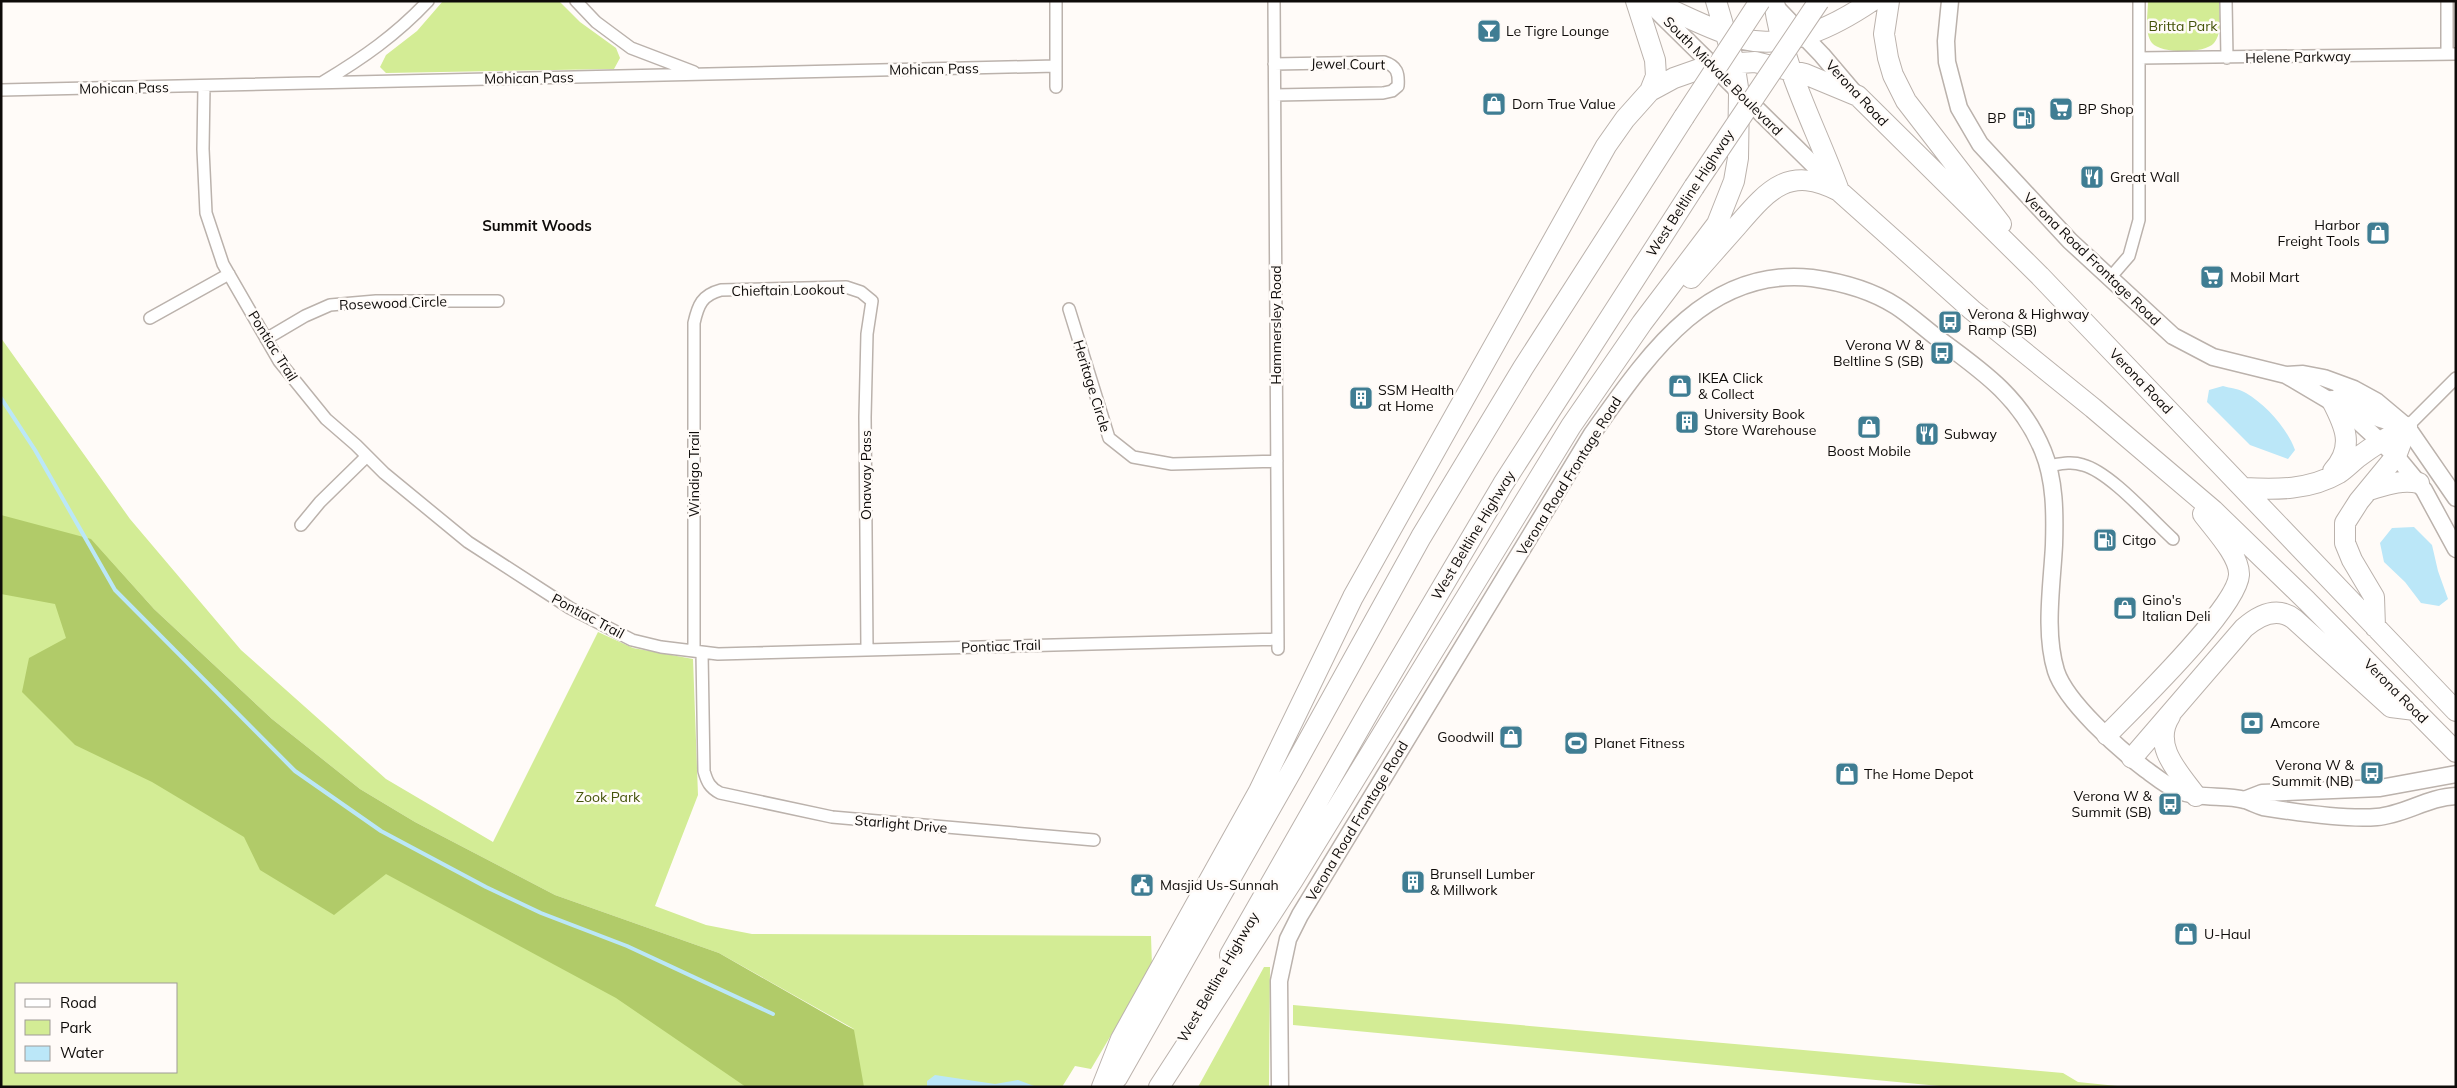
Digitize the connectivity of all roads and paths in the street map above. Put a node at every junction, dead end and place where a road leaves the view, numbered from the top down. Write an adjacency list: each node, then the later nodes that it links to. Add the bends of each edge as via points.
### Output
1 (428, 1): 28 (street, via 368,55)
2 (576, 1): 27 (street, via 596,22 631,48)
3 (1056, 1): 25 (street)
4 (1274, 1): 23 (street, Hammersley Road)
5 (1636, 1): 32 (highway, via 1655,60 1656,76)
6 (1649, 1): 16 (highway); 24 (street, South Midvale Boulevard)
7 (1716, 1): 16 (highway)
8 (1819, 1): 85 (highway, West Beltline Highway, bridge, via 1694,187 1503,484 1371,708)
9 (1872, 1): 17 (highway, via 1848,17)
10 (1888, 1): 39 (highway, via 1884,34 1888,58 1906,101)
11 (1950, 1): 40 (street, Verona Road Frontage Road, via 1947,62 1959,108 1976,138 2042,214)
12 (2139, 1): 20 (street)
13 (2226, 1): 21 (street)
14 (2447, 1): 19 (street)
15 (1770, 2): 17 (street); 18 (highway); 84 (highway, bridge, via 1684,117 1523,368 1420,537)
16 (1726, 33): 18 (highway, via 1751,40); 22 (highway)
17 (1803, 36): 18 (highway); 35 (street, Verona Road)
18 (1780, 40): 26 (highway)
19 (2452, 54): 21 (street, Helene Parkway)
20 (2139, 58): 21 (street, Helene Parkway); 40 (street, via 2139,220 2129,256)
21 (2227, 58)
22 (1734, 62): 24 (highway); 26 (highway); 33 (highway)
23 (1274, 64): 34 (street, Hammersley Road); 34 (street, Jewel Court, via 1384,62 1397,69 1399,78 1398,86 1383,93)
24 (1711, 65): 32 (highway, via 1674,78); 33 (street, South Midvale Boulevard)
25 (1056, 66): 27 (street, Mohican Pass); 30 (street)
26 (1788, 68): 35 (highway); 37 (highway, via 1823,145)
27 (700, 75): 28 (street, Mohican Pass)
28 (322, 83): 29 (street, Mohican Pass)
29 (204, 86): 31 (street, Mohican Pass); 38 (street, Pontiac Trail, via 206,213)
30 (1056, 87)
31 (1, 90)
32 (1650, 91): 83 (highway, via 1606,146 1353,598 1259,791 1121,1039)
33 (1740, 94): 36 (street, South Midvale Boulevard); 47 (highway, via 1738,158 1727,204 1717,224)
34 (1275, 95): 56 (street, Hammersley Road)
35 (1858, 96): 39 (highway, Verona Road)
36 (1799, 151): 37 (street, Verona Road)
37 (1839, 191): 47 (highway, via 1825,184 1798,180 1780,184 1764,195 1648,327); 58 (highway, Verona Road, via 1972,310)
38 (229, 274): 45 (street); 46 (street, Pontiac Trail)
39 (2040, 276): 61 (highway, Verona Road)
40 (2109, 279): 48 (street, Verona Road Frontage Road, via 2173,336 2213,357)
41 (702, 299): 43 (street, Chieftain Lookout, via 721,290 846,288 861,292); 70 (street, Windigo Trail, via 694,323)
42 (498, 301): 46 (street, Rosewood Circle, via 376,301 330,305)
43 (872, 301): 69 (street, Onaway Pass, via 867,334 865,417)
44 (1069, 309): 56 (street, Heritage Circle, via 1109,438 1133,457 1172,464)
45 (150, 318)
46 (266, 339): 54 (street, Pontiac Trail, via 299,388 326,419)
47 (1633, 339): 85 (highway, via 1571,426 1293,880)
48 (2286, 374): 50 (street, Verona Road Frontage Road); 52 (street, Verona Road Frontage Road, via 2318,376 2354,389 2382,404)
49 (2456, 378): 52 (street)
50 (2314, 390): 51 (street, Verona Road Frontage Road); 52 (street, via 2344,398 2380,419)
51 (2332, 401): 53 (street, Verona Road Frontage Road); 59 (highway, via 2348,437 2346,450)
52 (2407, 427): 53 (highway); 55 (highway); 63 (street, Verona Road Frontage Road)
53 (2380, 441): 55 (street, Verona Road Frontage Road); 59 (highway, via 2339,473)
54 (367, 456): 64 (street); 70 (street, Pontiac Trail, via 468,542 570,608 632,640)
55 (2396, 456): 60 (street, Verona Road Frontage Road); 62 (highway)
56 (1277, 461): 68 (street, Hammersley Road)
57 (2048, 466): 65 (street, via 2069,463 2093,468); 74 (street, Verona Road Frontage Road, via 2054,531 2052,652 2057,674 2067,692); 86 (street, Verona Road Frontage Road, via 2026,418 1998,384 1895,306 1863,289 1791,276 1727,291 1700,309 1662,342 1592,434 1300,915 1288,939 1280,981)
58 (2175, 476): 72 (highway, Verona Road, via 2307,601); 74 (highway, via 2237,562 2239,575 2235,590 2189,650)
59 (2327, 478): 61 (highway, via 2283,490)
60 (2419, 483): 62 (highway, via 2394,482); 66 (street, Verona Road Frontage Road)
61 (2244, 488): 67 (highway, Verona Road)
62 (2369, 490): 67 (highway, via 2346,522 2345,542 2374,597)
63 (2456, 498)
64 (301, 525)
65 (2173, 539)
66 (2456, 549)
67 (2376, 627): 73 (highway, Verona Road)
68 (1278, 644): 69 (street, Pontiac Trail)
69 (867, 650): 70 (street, Pontiac Trail)
70 (698, 652): 78 (street, Windigo Trail, via 704,771)
71 (2177, 705): 72 (highway, via 2248,625 2262,616 2278,612 2300,624 2392,707); 76 (highway); 79 (highway, via 2165,724 2164,744 2168,756)
72 (2415, 710): 75 (highway, Verona Road)
73 (2456, 711)
74 (2107, 735): 76 (street, Verona Road Frontage Road)
75 (2456, 752)
76 (2132, 758): 79 (street, Verona Road Frontage Road, via 2166,784)
77 (2456, 774): 81 (street, Verona Road Frontage Road, via 2380,788 2262,792)
78 (712, 788): 82 (street, Starlight Drive, via 720,793 832,818)
79 (2196, 796): 81 (street, Verona Road Frontage Road)
80 (2456, 796): 81 (street, Verona Road Frontage Road, via 2428,800 2380,817 2360,818 2261,806)
81 (2244, 800)
82 (1094, 840)
83 (1102, 1087)
84 (1112, 1087)
85 (1157, 1087)
86 (1280, 1087)

